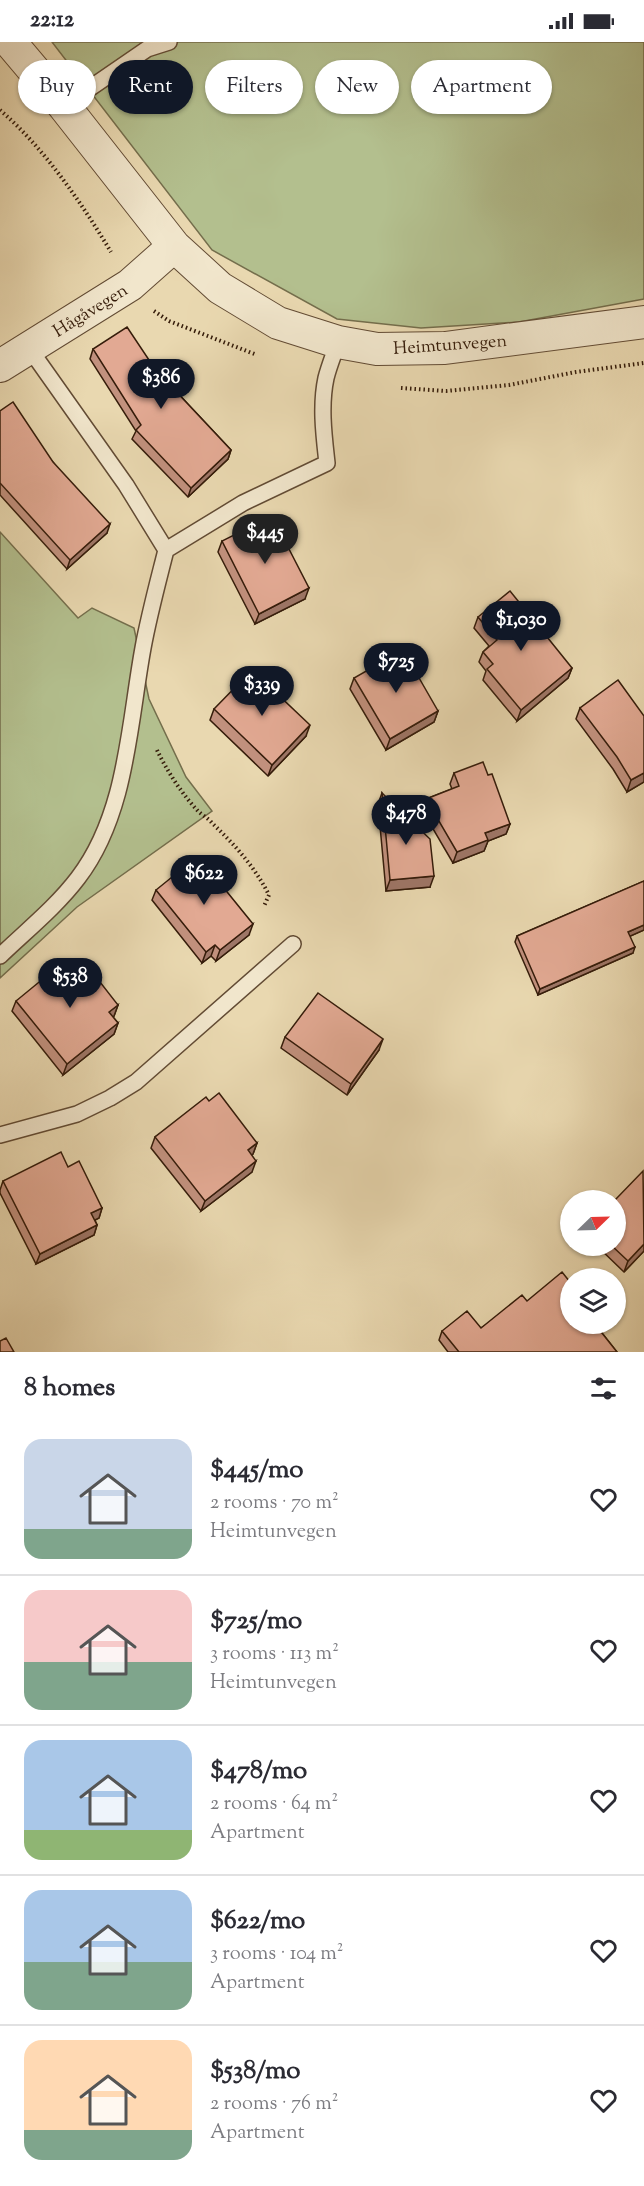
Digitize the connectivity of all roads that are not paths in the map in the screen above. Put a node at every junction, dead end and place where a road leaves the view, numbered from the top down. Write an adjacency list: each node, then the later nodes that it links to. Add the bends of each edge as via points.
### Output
1 (9, 42): 3 (street, Heimtunvegen)
2 (169, 42): 4 (lane, via 147,49)
3 (24, 60)
4 (96, 84)
5 (70, 114): 6 (street, Heimtunvegen)
6 (174, 246): 8 (street, Heimtunvegen, via 220,288 278,323); 9 (street, Hågåvegen, via 130,285)
7 (644, 322): 8 (street, Heimtunvegen, via 445,348 377,349)
8 (338, 342): 11 (lane, via 326,379 323,405 327,464 243,503)
9 (29, 348): 10 (street, Hågåvegen); 11 (lane, via 126,485)
10 (0, 366)
11 (166, 550): 13 (lane, via 143,647 117,797 98,844 78,878)
12 (293, 944): 14 (lane, via 136,1082 77,1114)
13 (0, 956)
14 (0, 1135)

